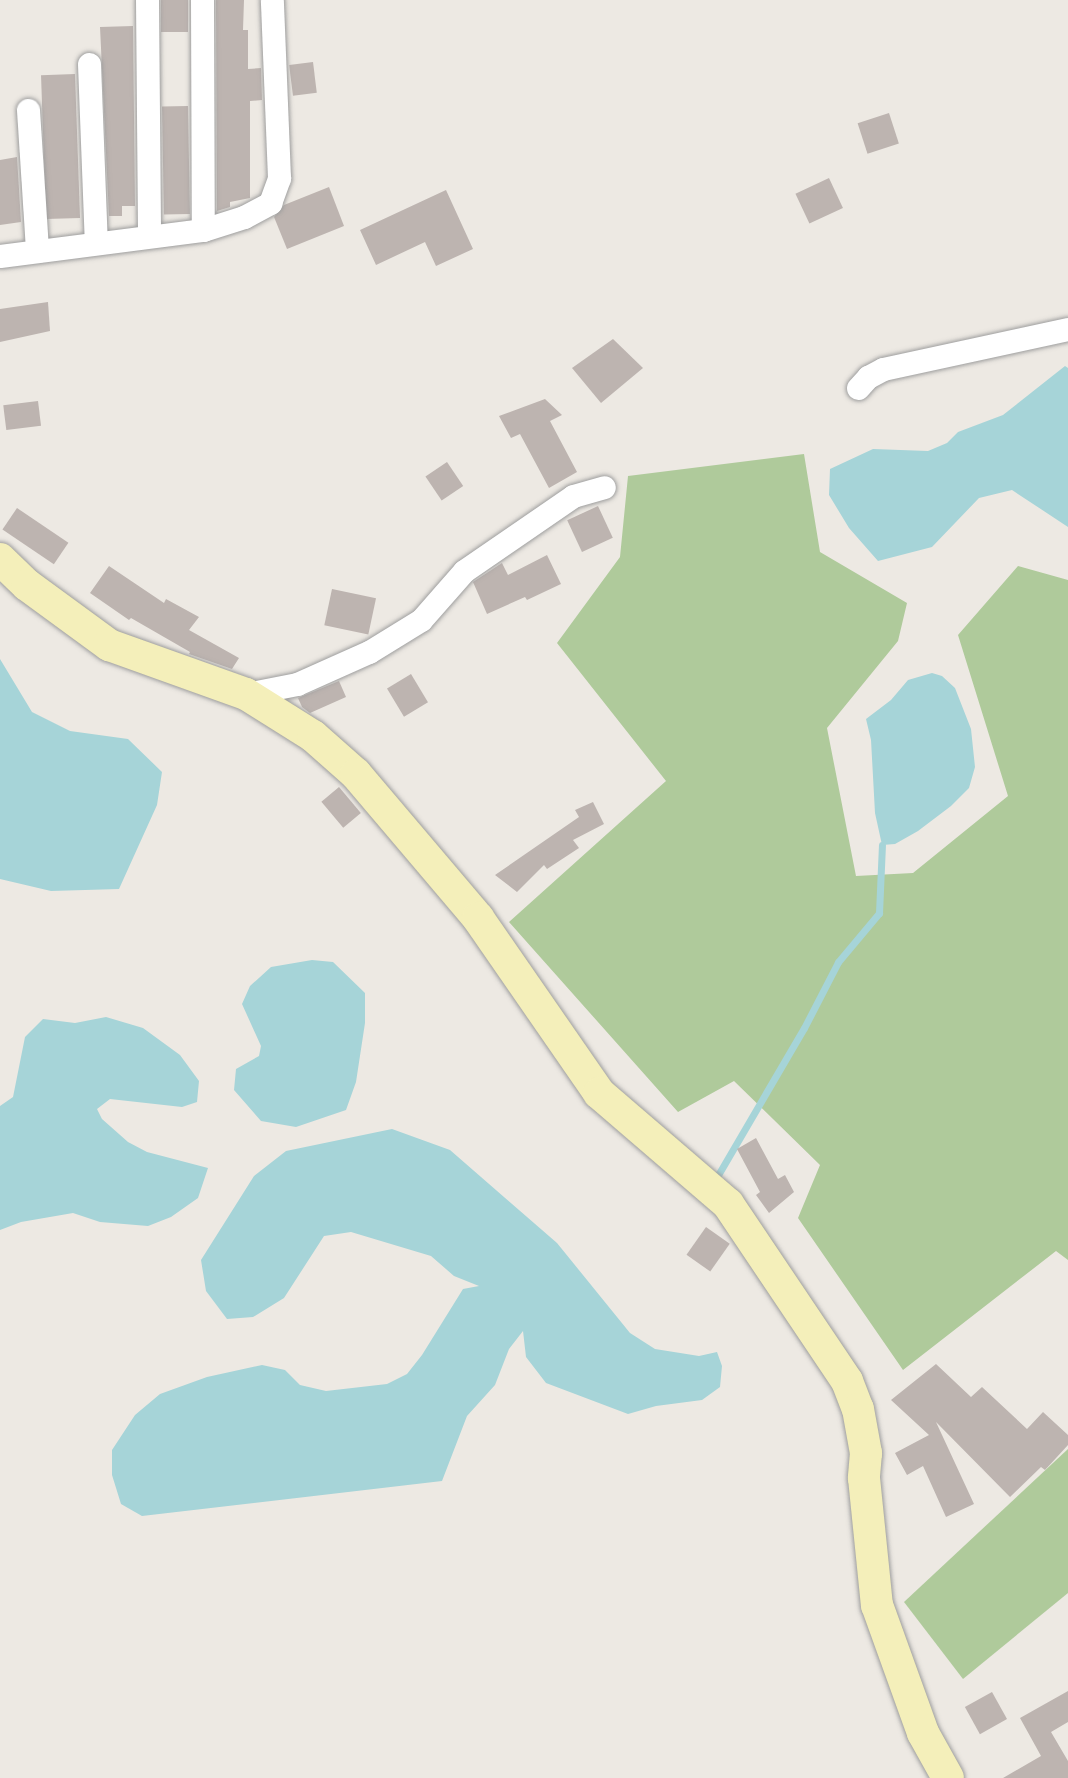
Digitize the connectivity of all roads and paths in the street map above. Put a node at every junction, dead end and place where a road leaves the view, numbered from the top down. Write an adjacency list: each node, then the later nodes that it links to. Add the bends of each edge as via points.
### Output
1 (147, 0): 7 (street)
2 (202, 0): 6 (street)
3 (272, 0): 6 (street, via 279,178 270,204)
4 (89, 64): 8 (street)
5 (28, 110): 9 (street)
6 (203, 230): 7 (street)
7 (149, 236): 8 (street)
8 (96, 243): 9 (street)
9 (37, 251): 10 (street)
10 (0, 256)
11 (1068, 329): 12 (street, via 883,369)
12 (858, 388)
13 (604, 487): 15 (street, via 573,496 464,571 421,620 369,652 297,684)
14 (0, 559): 15 (main road, via 27,585 109,645)
15 (246, 694): 16 (main road, via 313,736 356,774 478,918 599,1093 728,1204 846,1381 858,1409 866,1453 864,1478 877,1605 923,1733)
16 (948, 1778)

